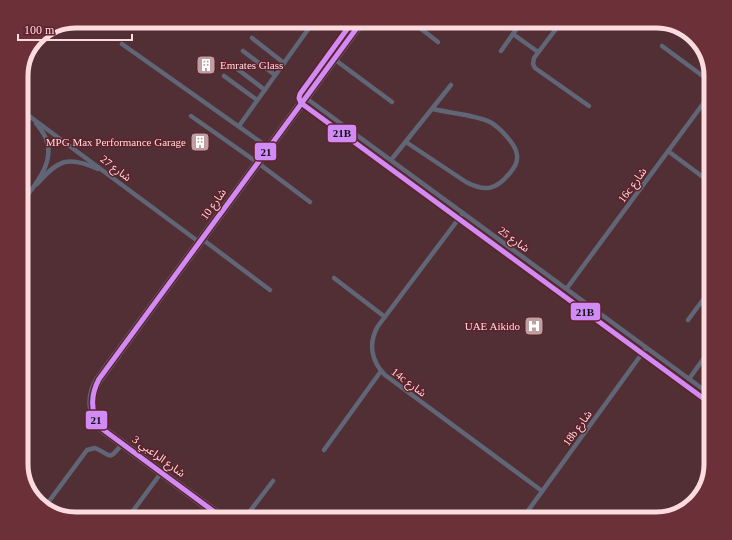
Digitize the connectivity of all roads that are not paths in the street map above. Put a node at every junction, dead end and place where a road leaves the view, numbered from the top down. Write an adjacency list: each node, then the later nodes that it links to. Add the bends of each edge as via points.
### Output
1 (309, 28): 15 (lane)
2 (355, 28): 14 (street, شارع 10)
3 (420, 28): 8 (lane)
4 (517, 28): 6 (lane)
5 (557, 28): 13 (lane)
6 (513, 34): 12 (lane); 13 (lane)
7 (252, 38): 15 (lane)
8 (438, 42)
9 (122, 44): 31 (lane)
10 (662, 46): 19 (lane)
11 (243, 51): 17 (lane)
12 (501, 51)
13 (538, 52): 26 (lane, via 533,60 535,68)
14 (334, 59): 22 (street, شارع 10); 24 (lane)
15 (284, 63): 17 (lane)
16 (232, 65): 21 (lane)
17 (275, 75): 21 (lane)
18 (224, 76): 23 (lane)
19 (704, 77)
20 (451, 85): 27 (lane)
21 (265, 90): 23 (lane)
22 (306, 98): 33 (street, شارع 10); 35 (lane, شارع 25)
23 (257, 100): 31 (lane)
24 (392, 102)
25 (704, 102): 34 (lane, 16c شارع)
26 (589, 106)
27 (433, 109): 32 (lane); 32 (lane, via 481,119 496,126 516,151 517,160 513,169 498,185 476,187)
28 (28, 115): 30 (lane, شارع 27)
29 (191, 116): 36 (lane)
30 (33, 118): 37 (lane, شارع 27); 39 (lane, via 46,138 49,155)
31 (238, 126): 33 (lane)
32 (406, 142): 35 (lane)
33 (269, 148): 36 (street, شارع 10)
34 (668, 151): 38 (lane); 44 (lane, 16c شارع)
35 (391, 160): 41 (lane, شارع 25)
36 (258, 163): 40 (lane); 42 (street, شارع 10)
37 (108, 174): 39 (lane, via 82,162 63,162 50,170); 42 (lane, شارع 27)
38 (704, 178)
39 (28, 194)
40 (310, 202)
41 (463, 213): 44 (lane, شارع 25); 47 (lane, 14c شارع)
42 (201, 240): 45 (lane, شارع 27); 54 (street, شارع 10, via 96,384 92,394)
43 (334, 278): 47 (lane)
44 (567, 288): 49 (lane, شارع 25)
45 (270, 290)
46 (704, 299): 48 (lane)
47 (385, 317): 51 (lane, 14c شارع, via 375,331 371,349 374,361)
48 (688, 320)
49 (646, 348): 52 (lane, شارع 25); 59 (lane, 18b شارع)
50 (704, 358): 52 (lane)
51 (381, 371): 56 (lane); 59 (lane, 14c شارع)
52 (689, 379): 53 (lane, شارع 25)
53 (704, 390)
54 (92, 405): 55 (street, شارع الراعبي 3, via 93,415 98,424)
55 (122, 444): 57 (street, شارع الراعبي 3); 60 (lane, via 111,456 95,448 87,450)
56 (324, 450)
57 (161, 473): 61 (lane); 62 (street, شارع الراعبي 3)
58 (273, 481): 63 (lane)
59 (542, 490): 64 (lane, 18b شارع)
60 (50, 500)
61 (132, 512)
62 (214, 512)
63 (249, 512)
64 (527, 512)

